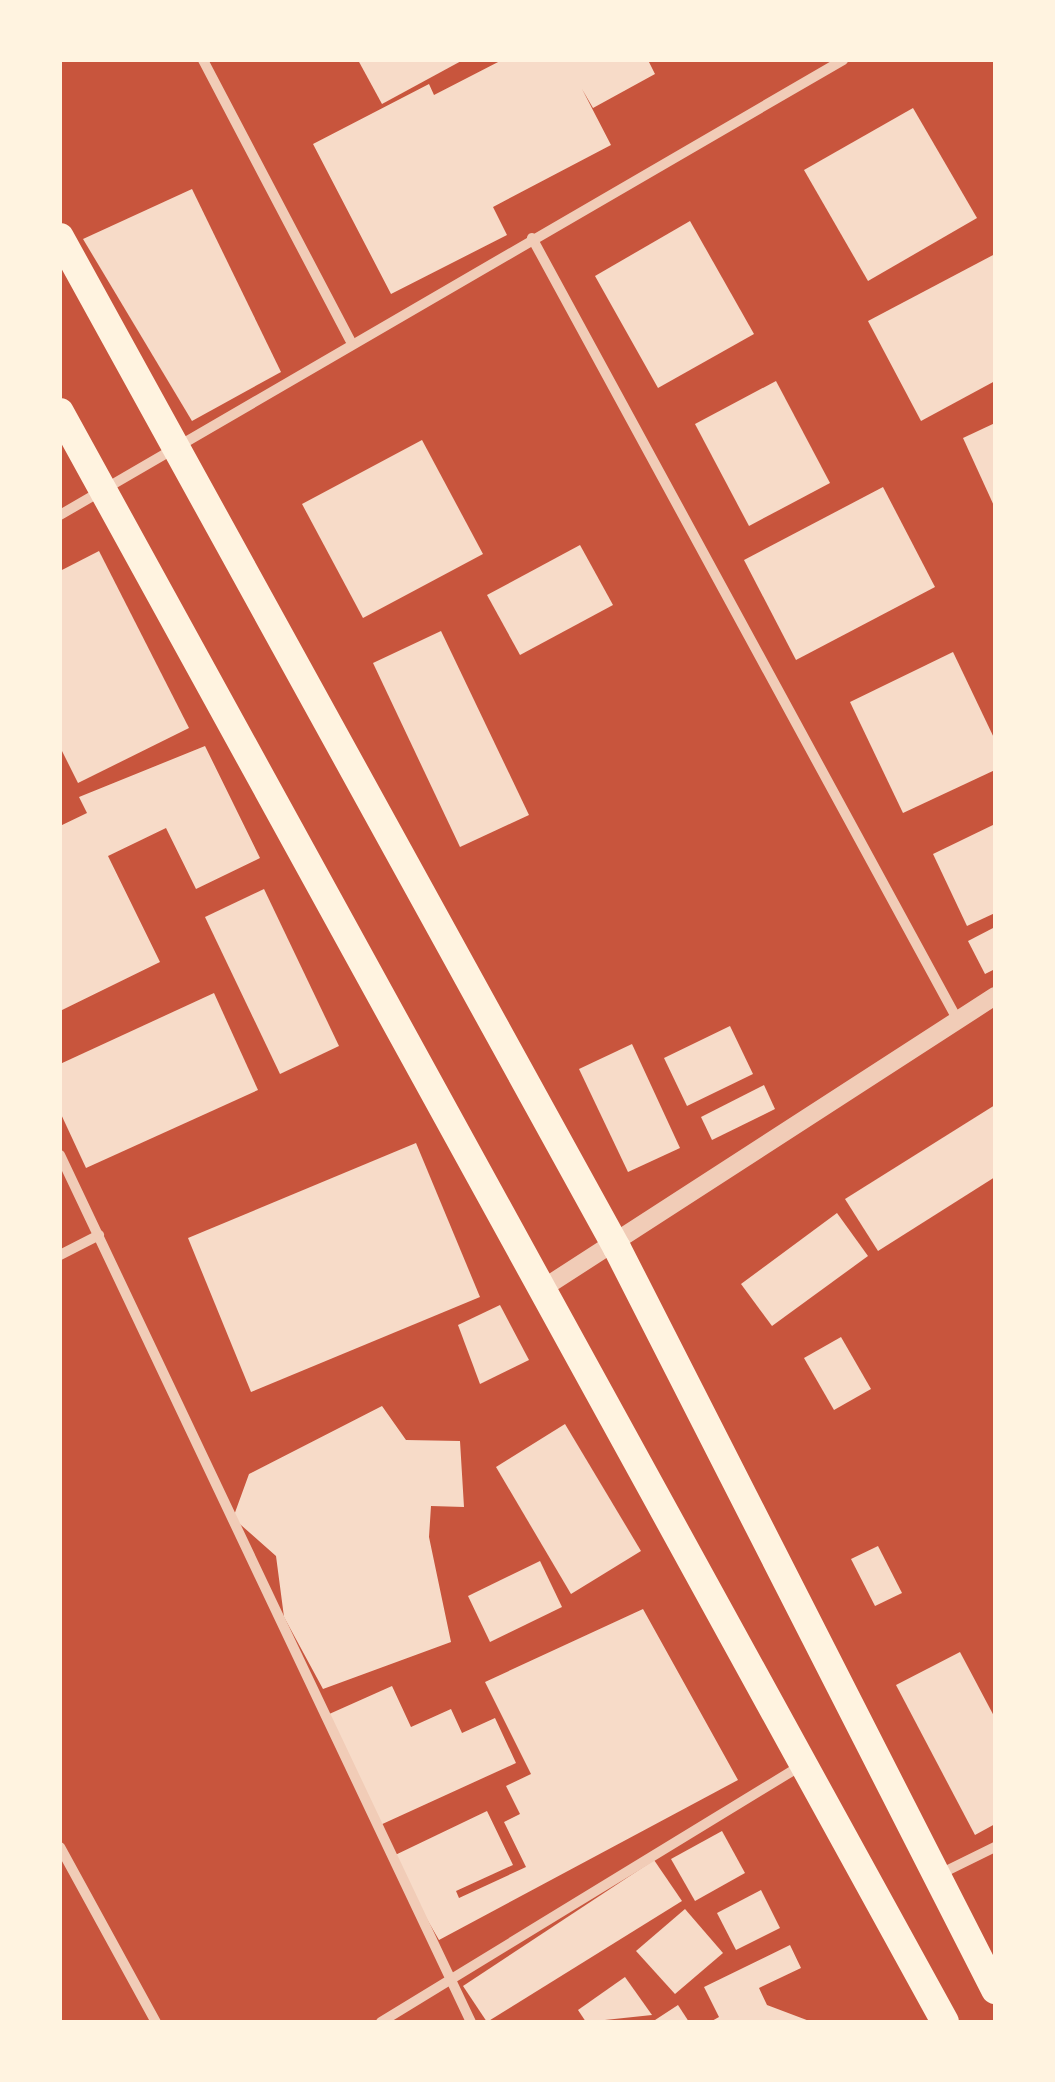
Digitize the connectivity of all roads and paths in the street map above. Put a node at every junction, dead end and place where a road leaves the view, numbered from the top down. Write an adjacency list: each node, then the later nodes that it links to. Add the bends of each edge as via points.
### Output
1 (203, 60): 5 (street)
2 (843, 60): 4 (street)
3 (60, 237): 7 (highway)
4 (532, 238): 5 (street); 11 (street)
5 (350, 340): 7 (street)
6 (60, 412): 8 (highway)
7 (178, 450): 8 (street); 14 (highway)
8 (103, 490): 9 (street); 16 (highway)
9 (60, 515)
10 (995, 996): 11 (street)
11 (956, 1018): 14 (street)
12 (60, 1155): 13 (street)
13 (100, 1235): 15 (street); 21 (street)
14 (617, 1248): 16 (street); 20 (highway)
15 (60, 1255)
16 (542, 1290): 17 (highway)
17 (803, 1765): 21 (street); 26 (highway)
18 (995, 1846): 20 (street)
19 (60, 1847): 23 (street)
20 (934, 1877): 22 (highway)
21 (450, 1985): 24 (street); 25 (street)
22 (995, 1990)
23 (156, 2022)
24 (382, 2022)
25 (471, 2022)
26 (946, 2022)

